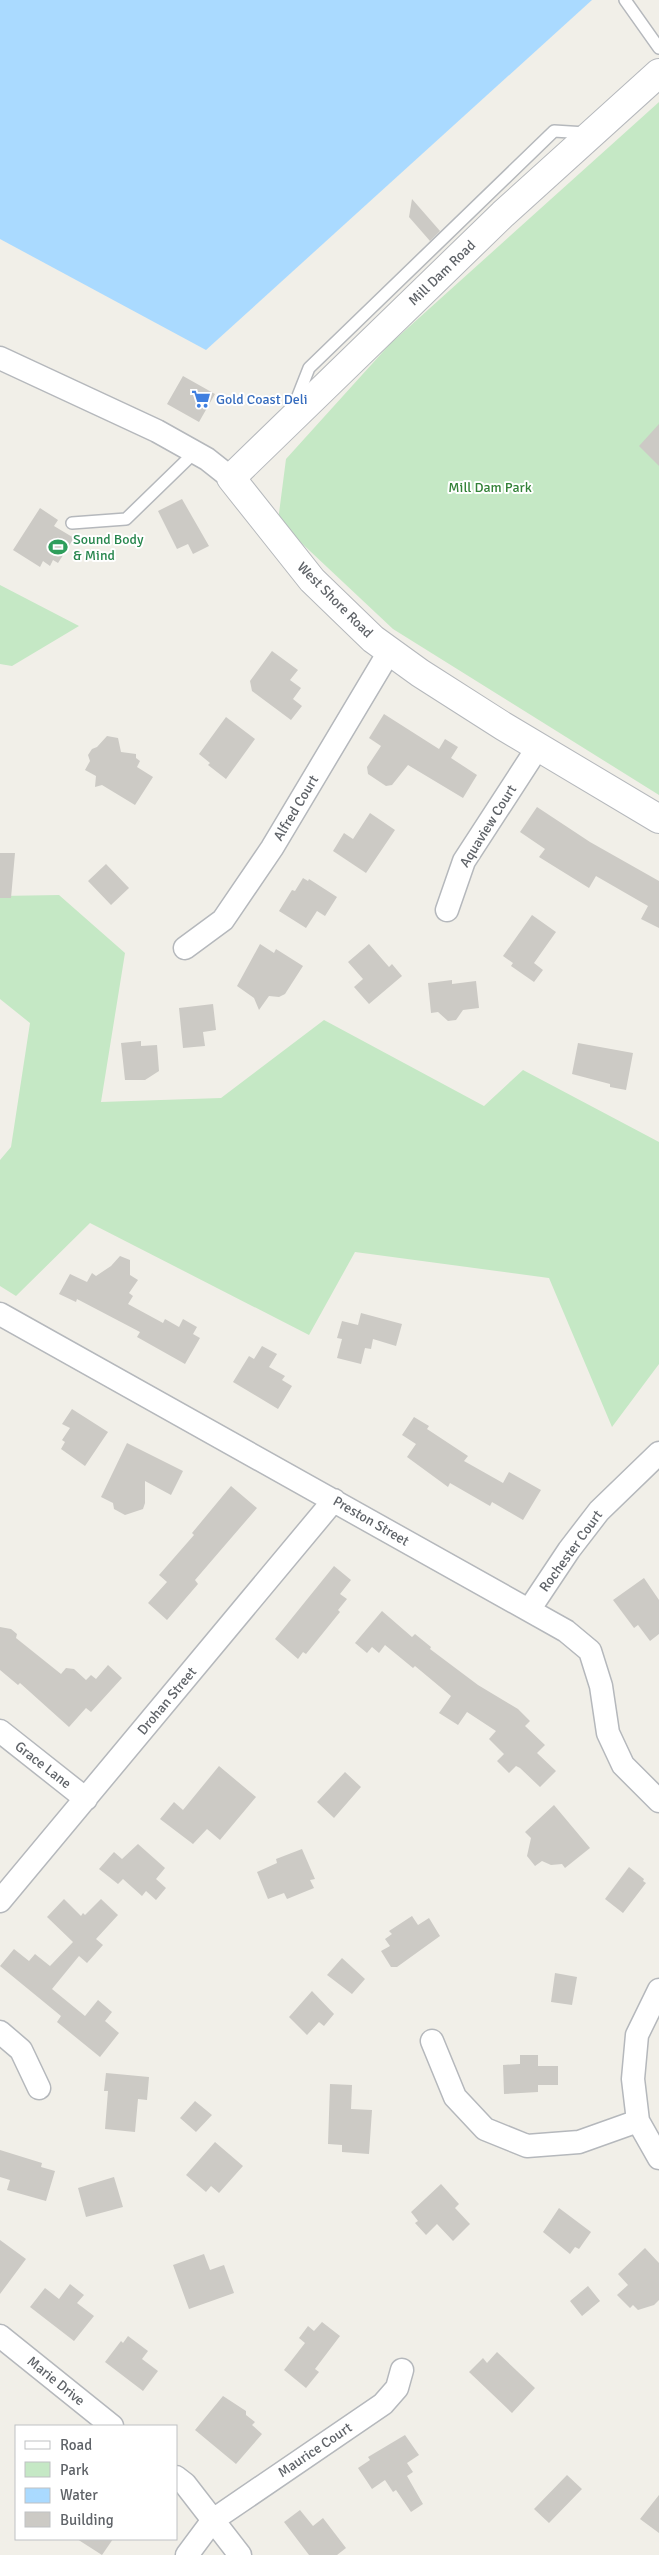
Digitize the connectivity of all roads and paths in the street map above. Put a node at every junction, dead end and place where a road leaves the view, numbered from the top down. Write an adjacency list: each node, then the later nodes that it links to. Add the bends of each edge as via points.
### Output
1 (626, 0): 2 (lane)
2 (659, 48)
3 (659, 73): 6 (street, Mill Dam Road, via 591,133)
4 (0, 358): 5 (street, West Shore Road)
5 (195, 452): 6 (street, West Shore Road); 7 (lane, via 126,519)
6 (231, 478): 8 (street, West Shore Road, via 312,580)
7 (72, 523)
8 (389, 652): 9 (street, West Shore Road); 12 (street, Alfred Court, via 272,848 223,920)
9 (538, 747): 10 (street, West Shore Road); 11 (street, Aquaview Court, via 464,860)
10 (659, 819)
11 (447, 910)
12 (184, 948)
13 (0, 1314): 15 (street, Preston Street)
14 (659, 1454): 16 (street, Rochester Court, via 599,1511)
15 (334, 1500): 16 (street, Preston Street); 18 (street, Drohan Street)
16 (529, 1610): 19 (street, Preston Street, via 566,1631 590,1651 601,1686 608,1733 623,1765)
17 (0, 1731): 18 (street, Grace Lane)
18 (86, 1799): 20 (street, Drohan Street)
19 (659, 1801)
20 (0, 1901)
21 (659, 1990): 25 (street, via 637,2036 633,2079)
22 (0, 2032): 24 (street, via 21,2050)
23 (432, 2041): 25 (street, via 455,2096 467,2110 485,2129 527,2146 580,2142)
24 (39, 2088)
25 (638, 2120): 26 (street)
26 (659, 2158)
27 (0, 2336): 29 (street, Marie Drive)
28 (402, 2370): 31 (street, Maurice Court, via 397,2388 383,2404)
29 (111, 2425)
30 (178, 2479): 31 (street)
31 (213, 2520): 32 (street, Maurice Court); 33 (street)
32 (187, 2555)
33 (240, 2555)

